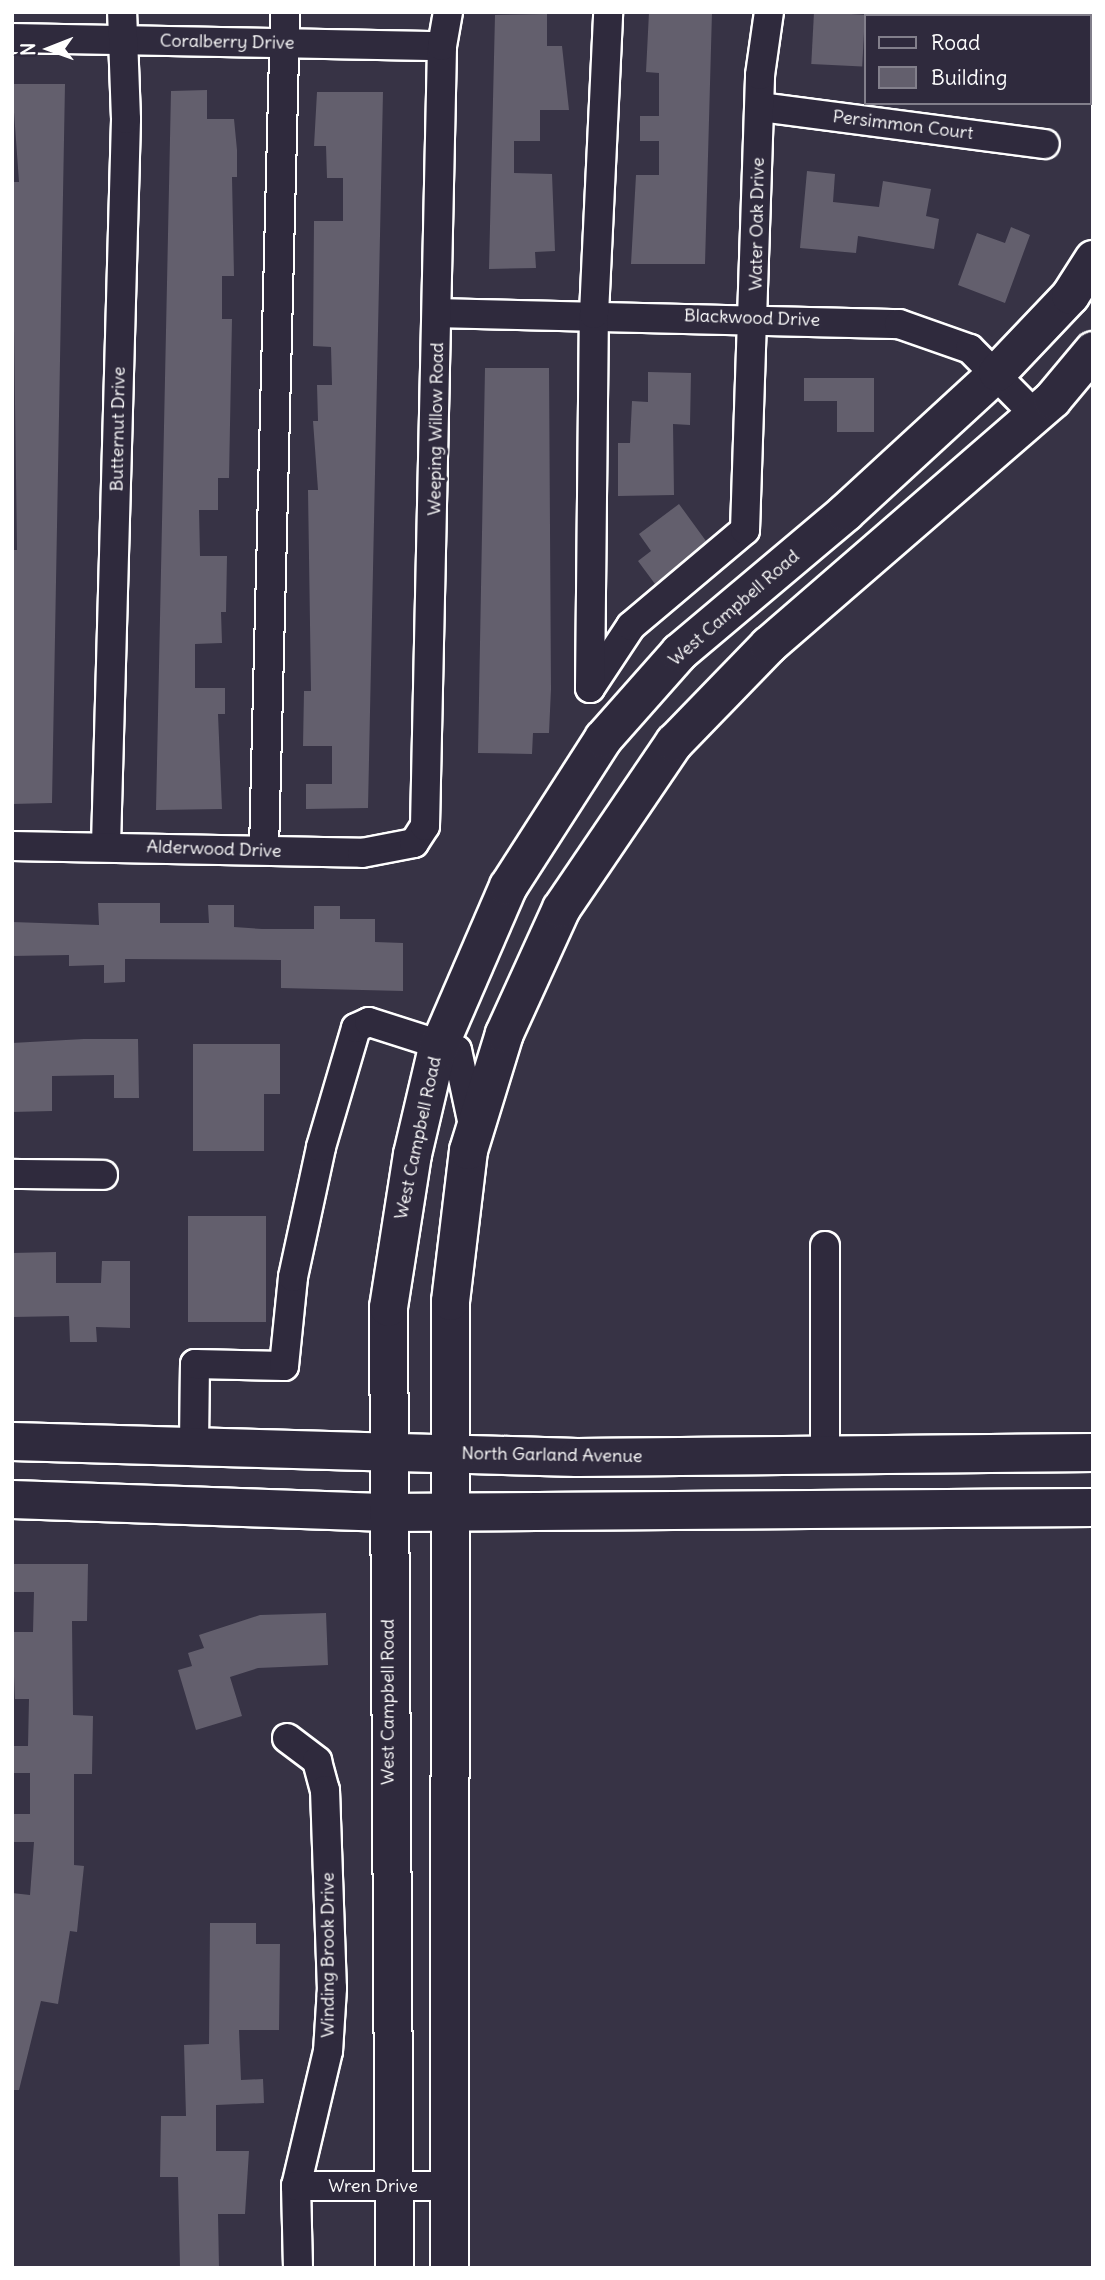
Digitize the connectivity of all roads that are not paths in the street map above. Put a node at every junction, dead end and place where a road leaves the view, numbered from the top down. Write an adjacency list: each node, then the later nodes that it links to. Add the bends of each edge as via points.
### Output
1 (122, 12): 7 (street, Butternut Drive)
2 (285, 12): 8 (street)
3 (448, 12): 9 (street, Weeping Willow Road)
4 (608, 12): 14 (street)
5 (769, 12): 10 (street, Water Oak Drive)
6 (12, 38): 7 (street, Coralberry Drive)
7 (120, 41): 8 (street, Coralberry Drive); 22 (street, Butternut Drive, via 126,119)
8 (284, 43): 9 (street, Coralberry Drive); 24 (street)
9 (442, 46): 13 (street, Weeping Willow Road)
10 (760, 107): 11 (street, Persimmon Court); 15 (street, Water Oak Drive)
11 (1045, 144)
12 (1093, 259): 17 (main road, West Campbell Road, via 1070,295)
13 (438, 313): 14 (street, Blackwood Drive); 21 (street, Weeping Willow Road, via 428,802 425,826)
14 (594, 314): 15 (street, Blackwood Drive); 15 (street, Water Oak Drive, via 590,688 631,626 745,530)
15 (755, 317): 17 (street, Blackwood Drive, via 899,324 940,334)
16 (1093, 350): 18 (main road)
17 (998, 372): 18 (street, Blackwood Drive); 19 (main road, West Campbell Road)
18 (1034, 414): 20 (main road)
19 (709, 627): 20 (main road); 25 (main road, West Campbell Road, via 603,738 535,839 483,938)
20 (744, 670): 26 (main road, via 674,742 561,908 504,1032)
21 (414, 844): 24 (street, Alderwood Drive, via 362,853)
22 (106, 845): 23 (street, Alderwood Drive); 24 (street, Alderwood Drive)
23 (12, 846)
24 (264, 850)
25 (441, 1041): 26 (street, via 457,1050 463,1065); 31 (street, via 369,1022 356,1028 321,1147 292,1277 284,1366 195,1364); 32 (main road, West Campbell Road, via 393,1255)
26 (474, 1130): 34 (main road, via 454,1251)
27 (12, 1174): 28 (street)
28 (103, 1175)
29 (825, 1246): 35 (street)
30 (12, 1441): 31 (main road, North Garland Avenue)
31 (194, 1445): 32 (main road, North Garland Avenue)
32 (389, 1452): 34 (main road, North Garland Avenue); 38 (main road, West Campbell Road)
33 (1093, 1452): 35 (main road, North Garland Avenue)
34 (447, 1453): 35 (main road, North Garland Avenue); 39 (main road)
35 (825, 1455)
36 (12, 1499): 38 (main road)
37 (1093, 1507): 39 (main road)
38 (388, 1512): 39 (main road); 43 (main road, West Campbell Road)
39 (447, 1512): 42 (main road)
40 (287, 1738): 41 (street, Winding Brook Drive, via 317,1762 325,1790 332,1975 328,2051)
41 (296, 2186): 43 (street, Wren Drive); 44 (street, Winding Brook Drive)
42 (450, 2186): 43 (street, Wren Drive); 46 (main road)
43 (394, 2187): 45 (main road, West Campbell Road)
44 (298, 2268)
45 (394, 2268)
46 (449, 2268)

